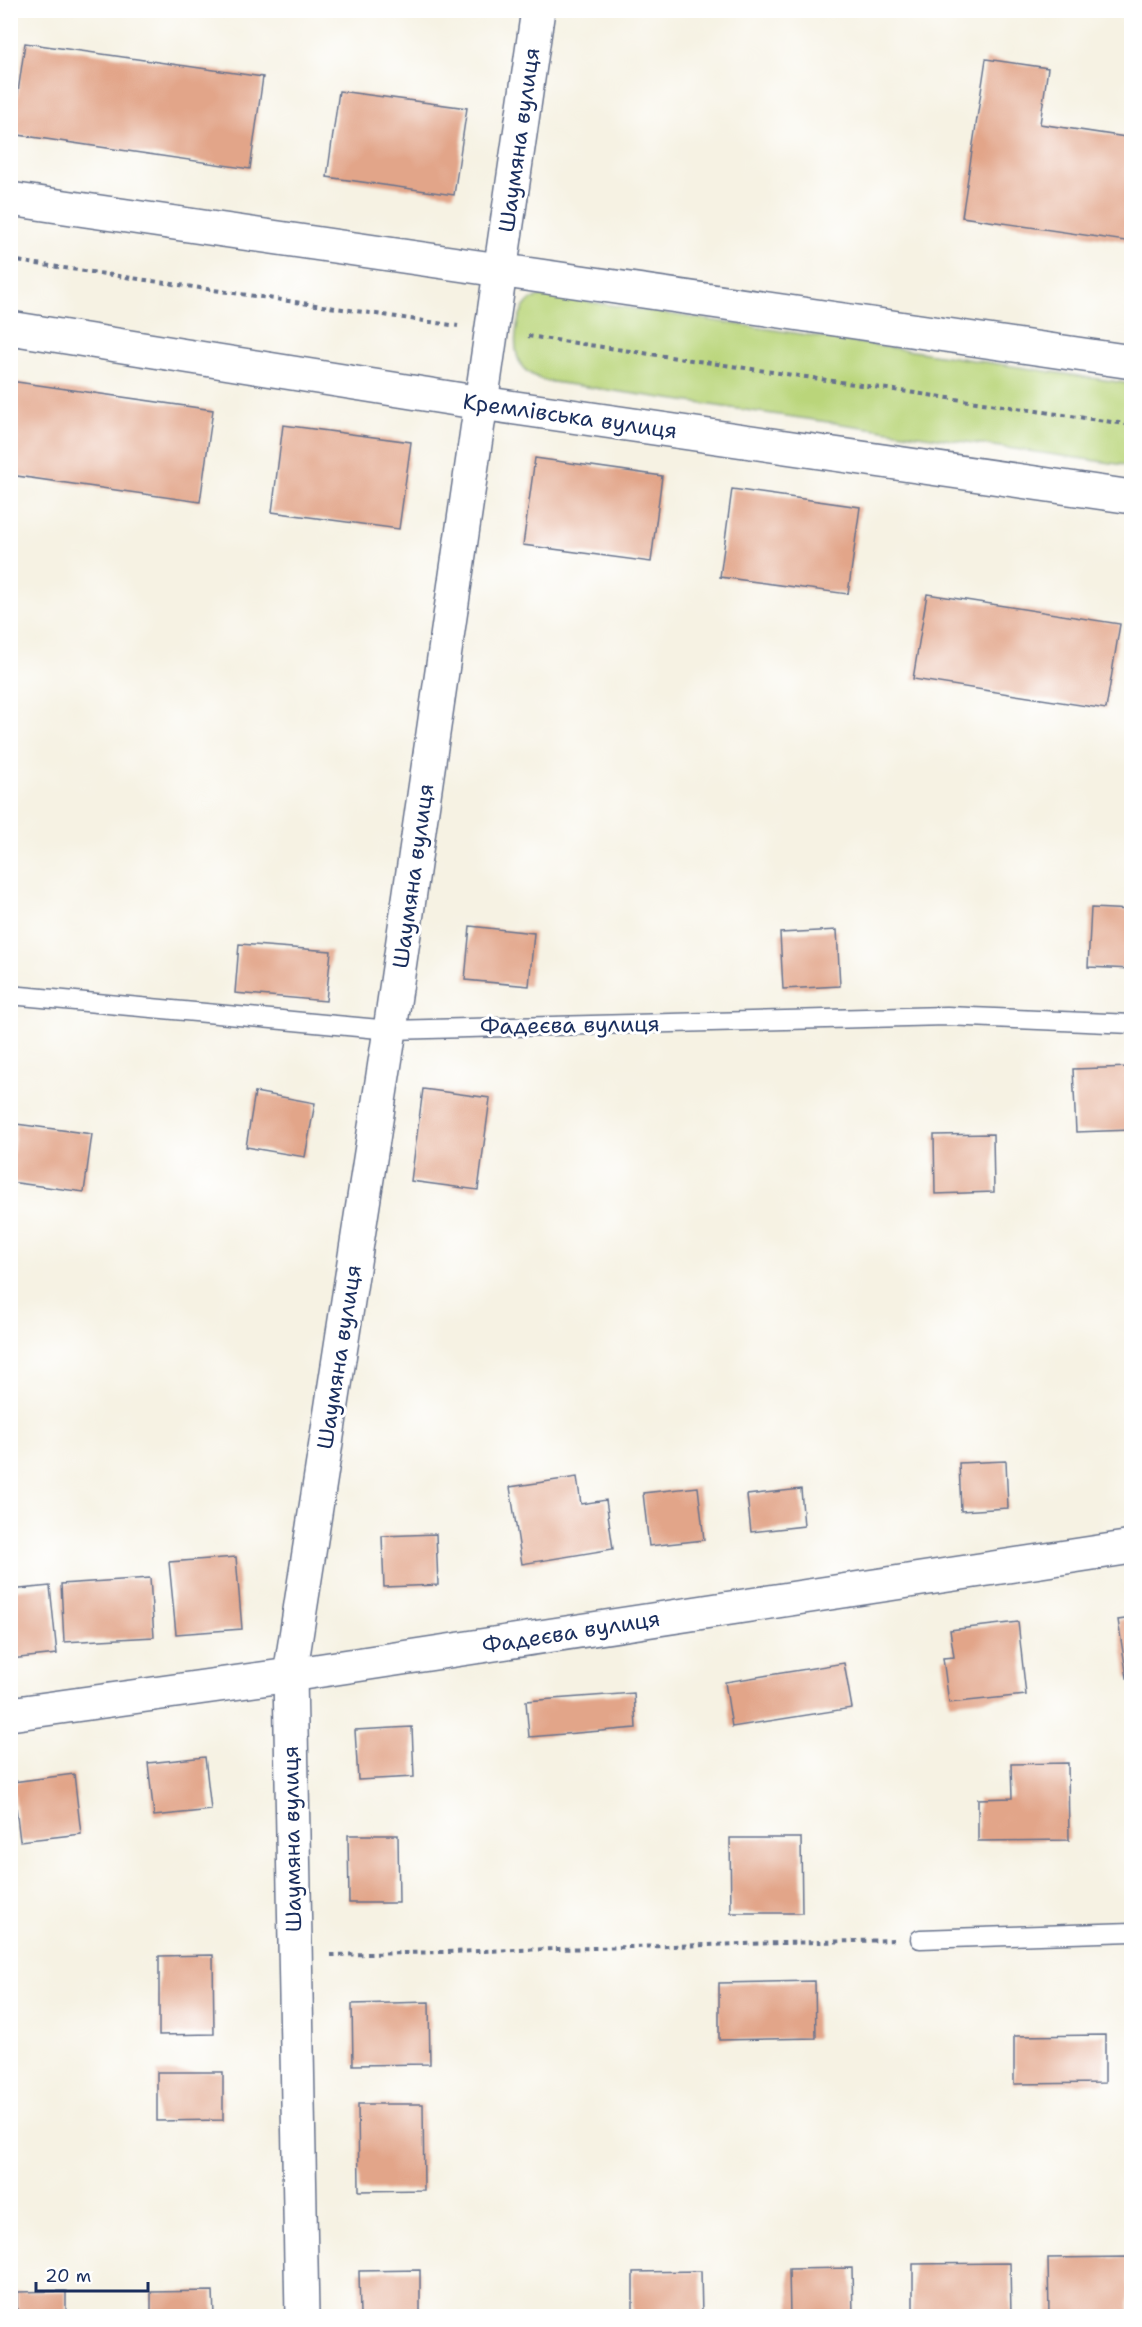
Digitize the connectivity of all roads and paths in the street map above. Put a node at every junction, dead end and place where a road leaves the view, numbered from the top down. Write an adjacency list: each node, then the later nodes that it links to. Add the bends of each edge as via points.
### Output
1 (538, 10): 4 (street, Шаумяна вулиця)
2 (10, 199): 4 (street)
3 (10, 261): 6 (path)
4 (501, 270): 6 (street, Шаумяна вулиця); 7 (street)
5 (10, 328): 8 (street, Кремлівська вулиця)
6 (491, 331): 8 (street, Шаумяна вулиця); 9 (path)
7 (1131, 362)
8 (481, 403): 10 (street, Кремлівська вулиця); 13 (street, Шаумяна вулиця)
9 (1131, 425)
10 (1131, 497)
11 (10, 995): 13 (lane, Фадеєва вулиця)
12 (1131, 1024): 13 (lane, Фадеєва вулиця, via 947,1016)
13 (390, 1030): 15 (street, Шаумяна вулиця)
14 (1131, 1547): 15 (street, Фадеєва вулиця)
15 (290, 1675): 16 (street, Фадеєва вулиця); 19 (street, Шаумяна вулиця)
16 (10, 1714)
17 (1131, 1932): 18 (lane)
18 (920, 1939): 19 (path)
19 (295, 1956): 20 (street, Шаумяна вулиця)
20 (302, 2316)

